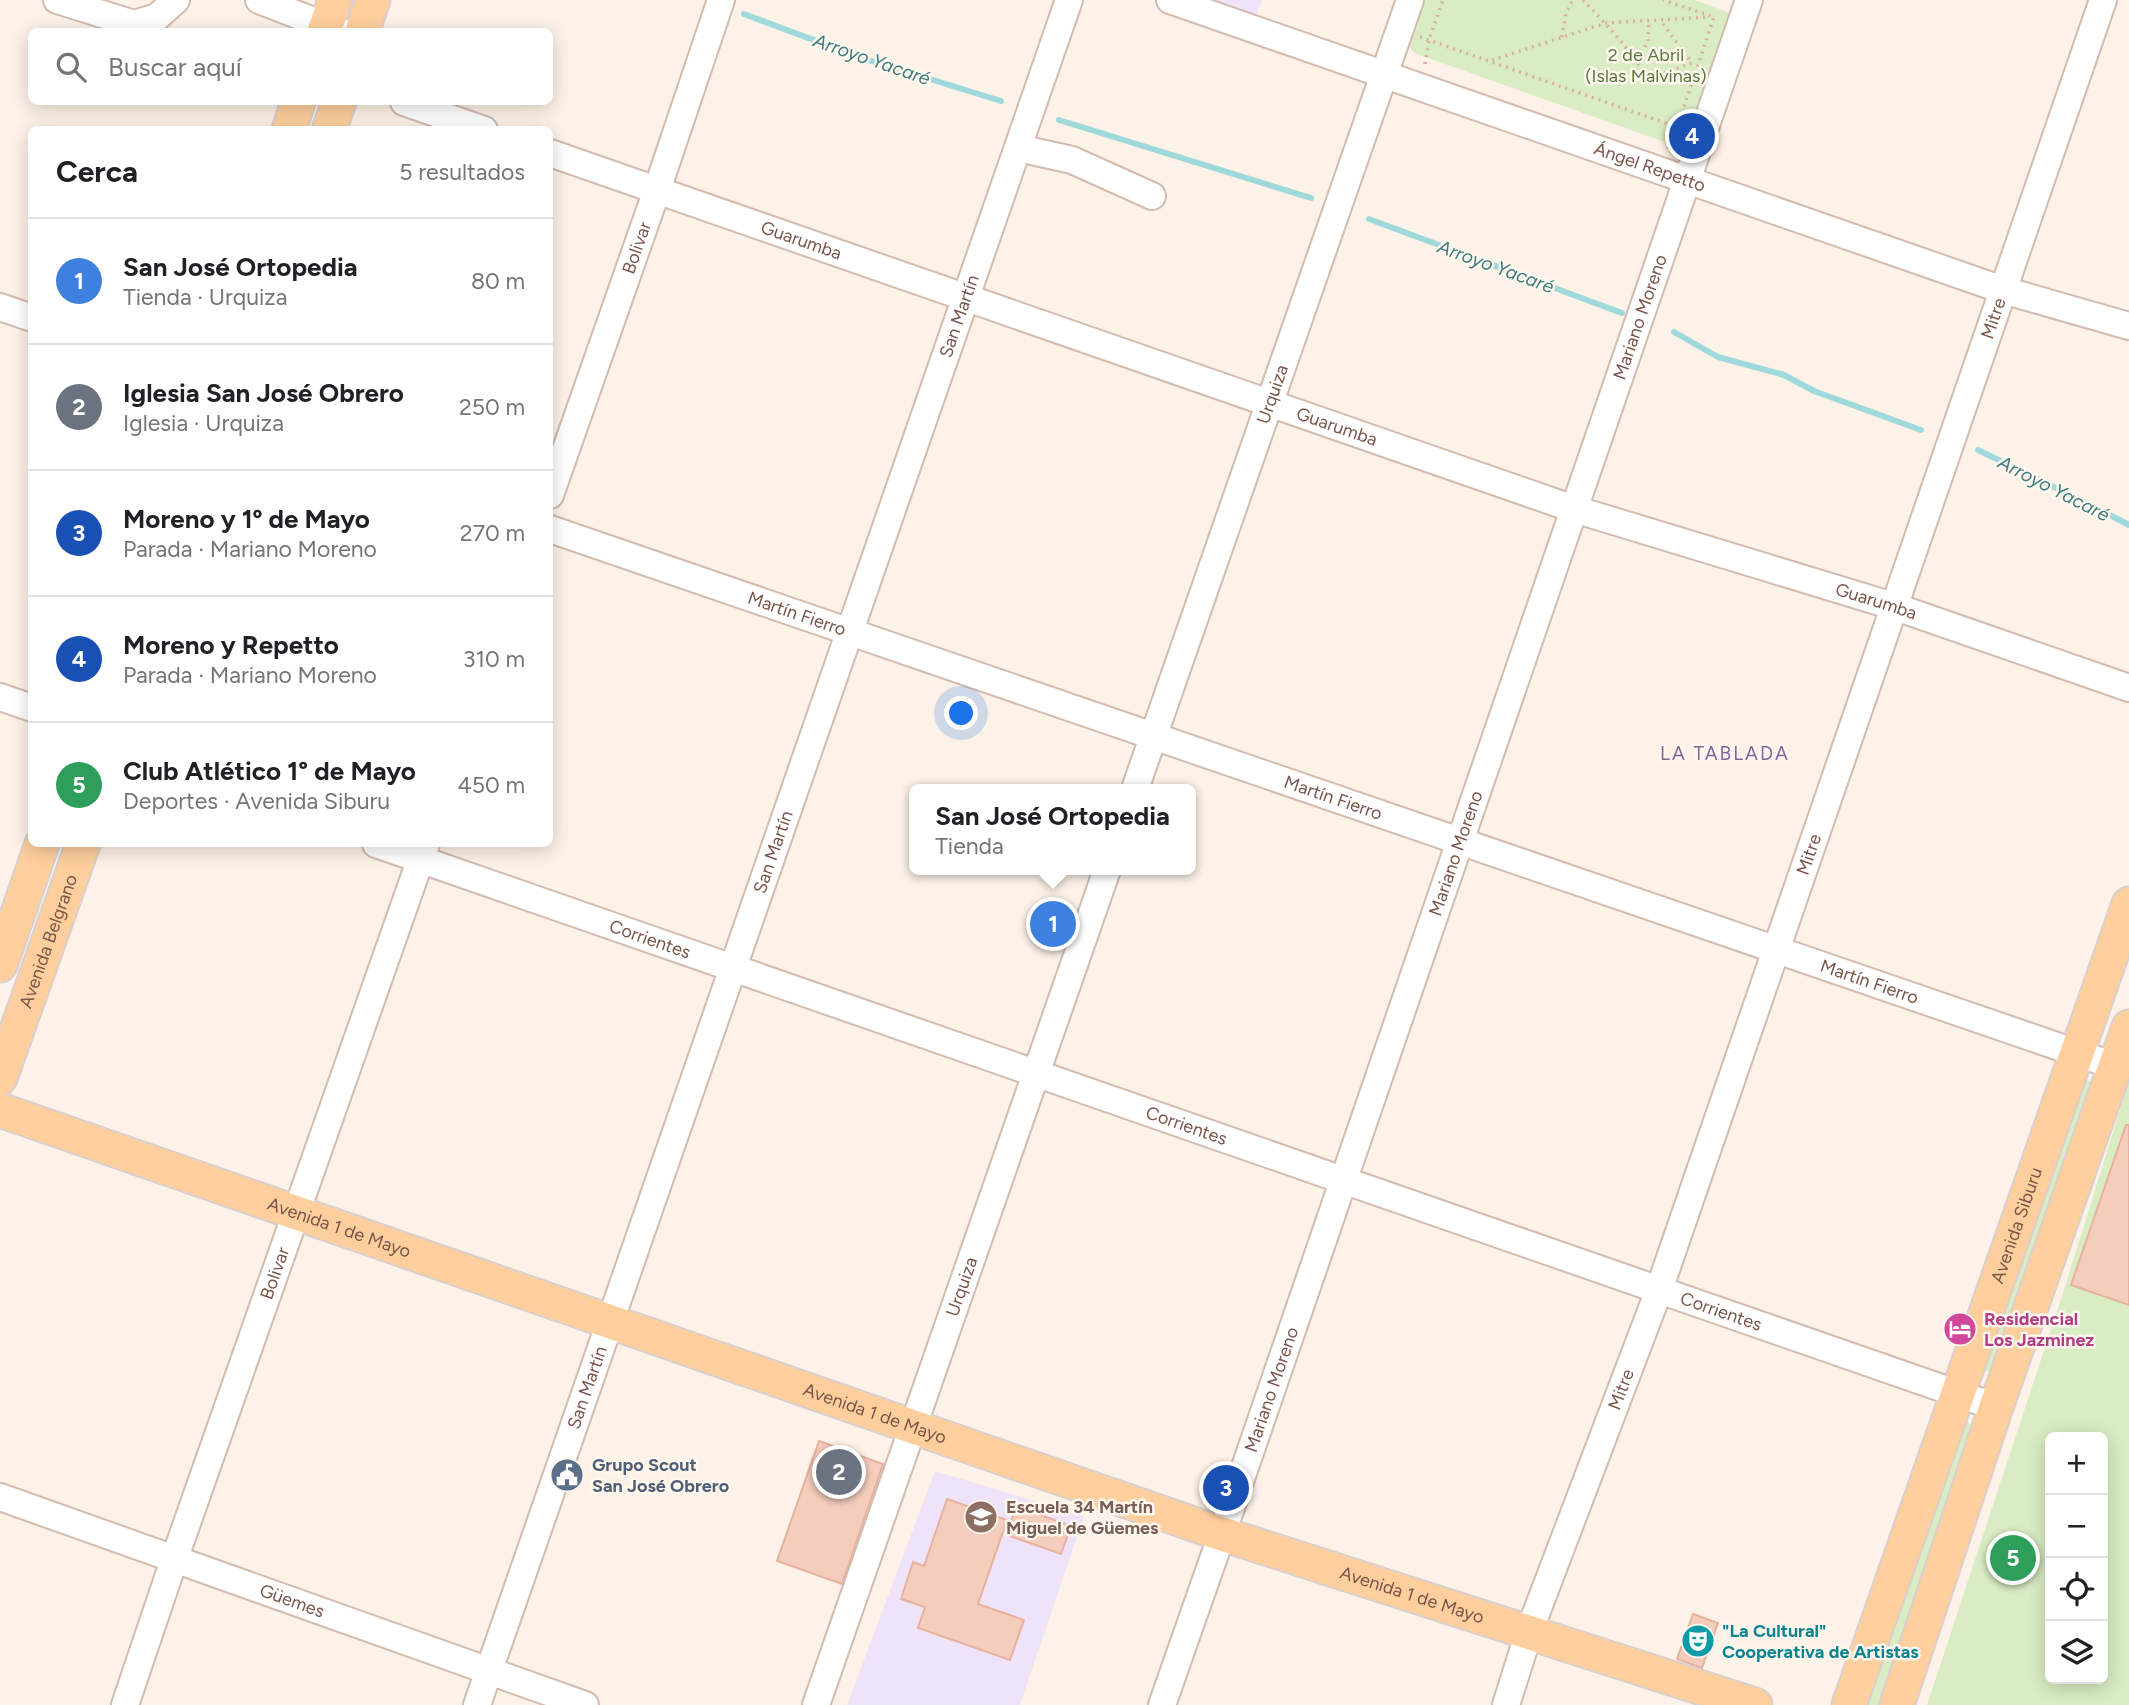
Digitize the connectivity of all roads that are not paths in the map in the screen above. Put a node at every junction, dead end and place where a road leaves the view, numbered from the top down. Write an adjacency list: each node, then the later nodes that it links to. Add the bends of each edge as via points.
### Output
1 (57, 0): 2 (street, via 134,24 157,18)
2 (176, 0)
3 (259, 0): 11 (street)
4 (373, 0): 12 (main road)
5 (721, 0): 23 (street, Bolivar)
6 (1069, 0): 20 (street, San Martín)
7 (1170, 0): 13 (street, Ángel Repetto)
8 (1410, 0): 13 (street, Urquiza)
9 (1749, 0): 22 (street, Mariano Moreno)
10 (2103, 0): 25 (street, Mitre)
11 (332, 22)
12 (363, 28)
13 (1384, 74): 22 (street, Ángel Repetto); 30 (street, Urquiza)
14 (297, 105): 17 (main road)
15 (338, 105): 18 (main road)
16 (413, 105): 19 (street)
17 (290, 126)
18 (330, 126)
19 (473, 126)
20 (1018, 148): 24 (street, via 1072,160); 26 (street, San Martín)
21 (553, 154): 23 (street, Guarumba)
22 (1687, 180): 25 (street, Ángel Repetto); 32 (street, Mariano Moreno)
23 (657, 190): 26 (street, Guarumba); 31 (street, Bolivar)
24 (1152, 196)
25 (2003, 290): 29 (street, Ángel Repetto); 34 (street, Mitre)
26 (966, 298): 30 (street, Guarumba); 35 (street, San Martín)
27 (0, 307): 28 (street)
28 (28, 317)
29 (2129, 326)
30 (1270, 404): 32 (street, Guarumba); 39 (street, Urquiza)
31 (553, 486)
32 (1574, 509): 34 (street, Guarumba); 41 (street, Mariano Moreno)
33 (553, 529): 35 (street, Martín Fierro)
34 (1893, 606): 36 (street, Guarumba); 48 (street, Mitre)
35 (850, 632): 39 (street, Martín Fierro); 50 (street, San Martín)
36 (2129, 688)
37 (0, 697): 38 (street)
38 (28, 707)
39 (1154, 736): 40 (street, Urquiza); 41 (street, Martín Fierro)
40 (1137, 784)
41 (1460, 841): 48 (street, Martín Fierro); 57 (street, Mariano Moreno)
42 (41, 847): 49 (main road)
43 (82, 847): 55 (main road, Avenida Belgrano)
44 (397, 847): 45 (street, Corrientes)
45 (424, 851): 50 (street, Corrientes); 58 (street, Bolivar)
46 (1105, 875): 54 (street, Urquiza)
47 (2129, 904): 52 (main road, Avenida Siburu)
48 (1776, 950): 52 (street, Martín Fierro); 59 (street, Mitre)
49 (0, 965)
50 (733, 968): 54 (street, Corrientes); 60 (street, San Martín)
51 (2129, 1027): 53 (main road)
52 (2078, 1054): 53 (street, Martín Fierro); 61 (main road, Avenida Siburu)
53 (2115, 1066): 62 (main road)
54 (1036, 1073): 57 (street, Corrientes); 63 (street, Urquiza)
55 (0, 1079)
56 (0, 1110): 58 (main road, Avenida 1 de Mayo)
57 (1344, 1181): 59 (street, Corrientes); 65 (street, Mariano Moreno)
58 (296, 1213): 60 (main road, Avenida 1 de Mayo); 66 (street, Bolivar)
59 (1659, 1290): 61 (street, Corrientes); 67 (street, Mitre)
60 (610, 1322): 63 (main road, Avenida 1 de Mayo); 68 (street, San Martín)
61 (1958, 1394): 62 (street, Corrientes); 76 (main road, Avenida Siburu)
62 (1996, 1407): 77 (main road)
63 (913, 1427): 65 (main road, Avenida 1 de Mayo); 72 (street, Urquiza)
64 (0, 1497): 66 (street, Güemes)
65 (1222, 1534): 67 (main road, Avenida 1 de Mayo); 73 (street, Mariano Moreno)
66 (174, 1560): 68 (street, Güemes); 69 (street, Bolivar)
67 (1529, 1632): 74 (street, Mitre); 75 (main road, Avenida 1 de Mayo)
68 (489, 1671): 70 (street, San Martín); 71 (street, Güemes)
69 (125, 1705)
70 (477, 1705)
71 (585, 1705)
72 (816, 1705)
73 (1162, 1705)
74 (1506, 1705)
75 (1755, 1705)
76 (1849, 1705)
77 (1896, 1705)

